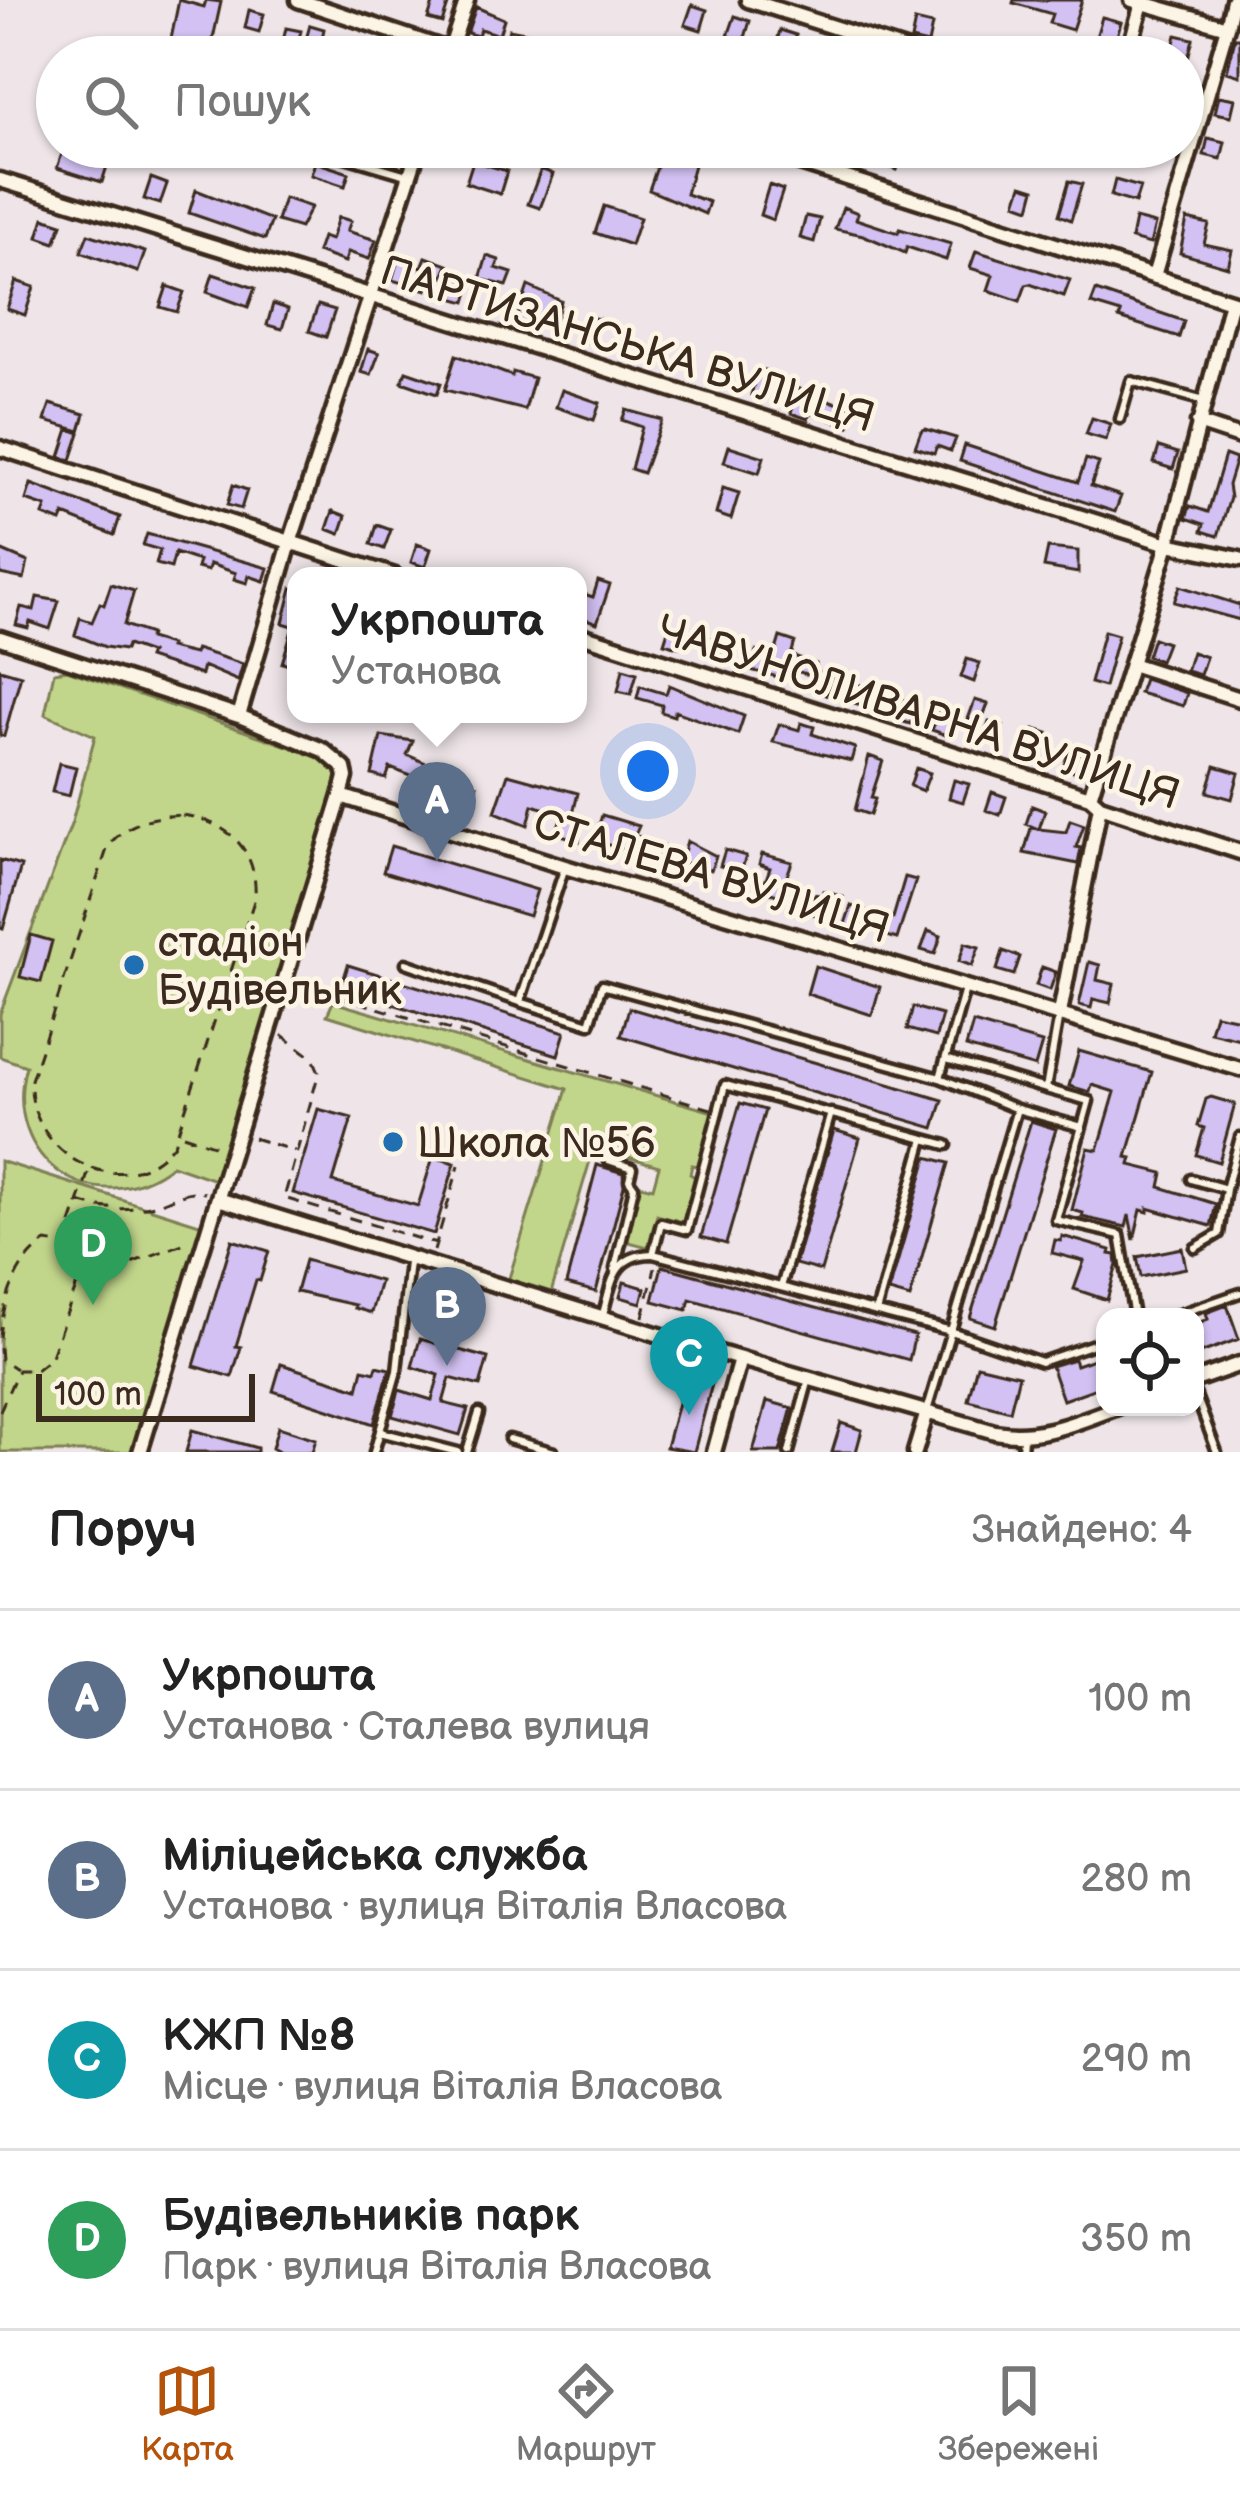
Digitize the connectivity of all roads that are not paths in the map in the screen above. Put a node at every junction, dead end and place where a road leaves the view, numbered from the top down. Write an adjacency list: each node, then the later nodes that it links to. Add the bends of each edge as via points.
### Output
1 (298, 0): 7 (street)
2 (466, 0): 8 (street)
3 (748, 0): 9 (street)
4 (1233, 0): 6 (street)
5 (1137, 2): 6 (street); 10 (street)
6 (1226, 27): 11 (street)
7 (399, 36)
8 (455, 36)
9 (861, 36)
10 (1131, 36)
11 (1204, 103)
12 (383, 168): 16 (lane)
13 (412, 168): 16 (street)
14 (815, 168): 18 (street)
15 (1185, 168): 18 (street)
16 (410, 176): 19 (street)
17 (0, 180): 19 (street, ПАРТИЗАНСЬКА ВУЛИЦЯ)
18 (1154, 276): 20 (street)
19 (370, 298): 26 (street); 27 (street, ПАРТИЗАНСЬКА ВУЛИЦЯ)
20 (1236, 303): 21 (street)
21 (1204, 401): 22 (lane, via 1131,381); 23 (street)
22 (1120, 419)
23 (1198, 423): 24 (street); 27 (street)
24 (1240, 436)
25 (0, 448): 26 (street)
26 (290, 543): 29 (street); 34 (street)
27 (1168, 544): 28 (street, ПАРТИЗАНСЬКА ВУЛИЦЯ); 32 (street)
28 (1240, 559)
29 (366, 567)
30 (587, 637): 36 (street, ЧАВУНОЛИВАРНА ВУЛИЦЯ)
31 (0, 638): 34 (street)
32 (1131, 664): 33 (street); 36 (street)
33 (1240, 698)
34 (239, 716): 35 (street, via 335,758 346,777)
35 (341, 796): 38 (street, СТАЛЕВА ВУЛИЦЯ); 56 (street)
36 (1095, 801): 37 (street, ЧАВУНОЛИВАРНА ВУЛИЦЯ); 42 (street)
37 (1240, 852)
38 (565, 867): 40 (street, СТАЛЕВА ВУЛИЦЯ); 41 (lane)
39 (406, 963): 41 (lane)
40 (965, 985): 42 (street, СТАЛЕВА ВУЛИЦЯ); 43 (lane)
41 (520, 1002): 45 (lane, via 590,1024 602,985)
42 (1060, 1013): 44 (street, СТАЛЕВА ВУЛИЦЯ); 46 (lane)
43 (945, 1059): 45 (lane); 46 (lane)
44 (1240, 1069)
45 (940, 1078): 47 (lane)
46 (1046, 1089): 49 (lane, via 1089,1101)
47 (1017, 1108): 49 (lane); 67 (lane)
48 (831, 1113): 51 (lane); 58 (lane, via 725,1085 687,1230 662,1223); 61 (lane)
49 (1082, 1127): 63 (lane, via 1056,1220 1120,1235)
50 (1240, 1136): 55 (lane)
51 (924, 1138): 52 (lane); 65 (lane)
52 (947, 1145)
53 (608, 1160): 60 (lane, via 632,1168 634,1187)
54 (1191, 1178): 55 (lane)
55 (1226, 1189): 57 (lane, via 1219,1234)
56 (218, 1199): 59 (street); 80 (street)
57 (1195, 1248)
58 (656, 1254): 60 (lane, via 624,1259); 61 (lane)
59 (410, 1258): 66 (street); 77 (lane, via 397,1371)
60 (615, 1270): 66 (lane)
61 (781, 1287): 65 (lane)
62 (1240, 1293): 64 (lane)
63 (1132, 1308)
64 (1196, 1308)
65 (876, 1312): 67 (lane)
66 (602, 1318): 69 (street)
67 (951, 1331): 68 (lane, via 1040,1362); 73 (lane)
68 (1096, 1343)
69 (740, 1359): 72 (street); 84 (street)
70 (1240, 1364): 71 (street)
71 (1204, 1377)
72 (809, 1379): 73 (street); 85 (lane)
73 (927, 1412): 79 (street); 86 (street)
74 (479, 1413): 82 (lane)
75 (1096, 1415): 79 (street)
76 (1204, 1416): 87 (lane)
77 (380, 1432): 81 (lane); 82 (lane)
78 (509, 1439): 83 (lane)
79 (1022, 1444)
80 (140, 1452)
81 (374, 1452)
82 (462, 1452)
83 (554, 1452)
84 (714, 1452)
85 (789, 1452)
86 (915, 1452)
87 (1217, 1452)

